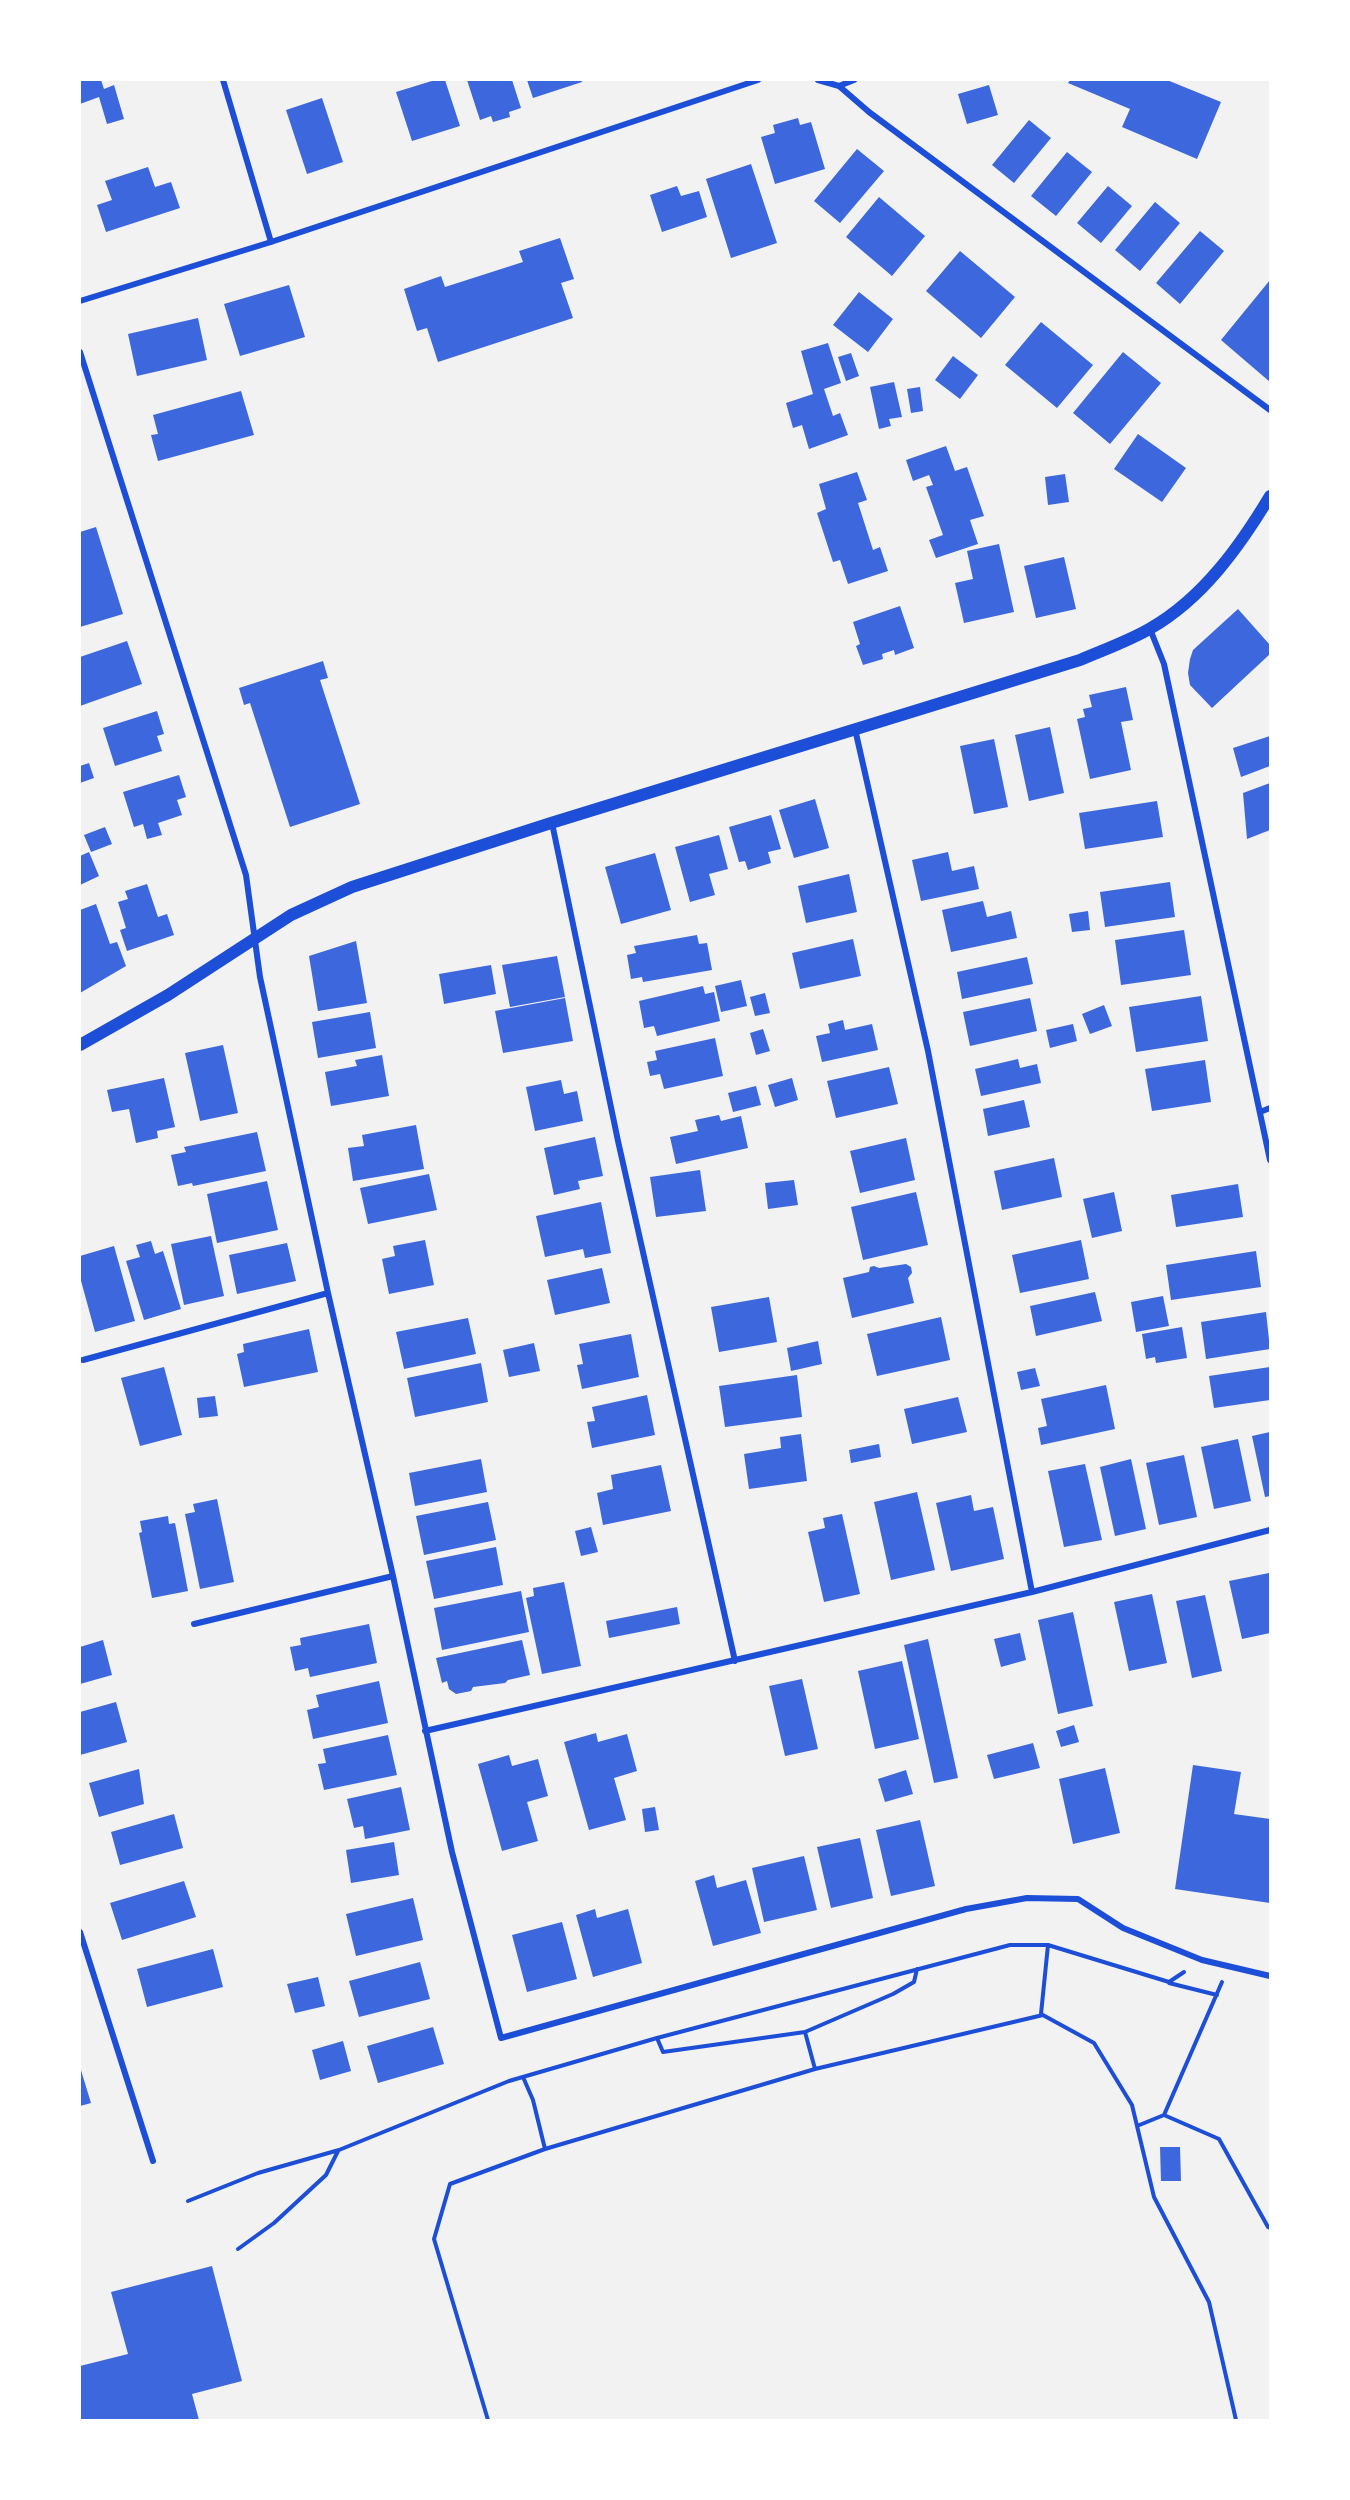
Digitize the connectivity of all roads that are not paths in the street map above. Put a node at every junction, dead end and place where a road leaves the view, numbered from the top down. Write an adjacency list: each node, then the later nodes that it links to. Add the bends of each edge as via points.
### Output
1 (223, 80): 6 (street)
2 (758, 80): 6 (street)
3 (818, 80): 5 (street)
4 (854, 80): 5 (street)
5 (839, 86): 9 (street, via 868,112)
6 (271, 242): 7 (street)
7 (80, 301)
8 (80, 352): 14 (street, via 246,875)
9 (1270, 410)
10 (1270, 496): 11 (main road, via 1244,539 1200,589 1174,614)
11 (1150, 629): 12 (main road, via 1080,660); 17 (street, via 1164,664)
12 (855, 729): 13 (main road); 23 (street, via 928,1051)
13 (551, 823): 14 (main road, via 352,887 306,907); 25 (street)
14 (256, 936): 15 (main road, via 168,995); 19 (street, via 260,977)
15 (80, 1045)
16 (1270, 1108): 17 (street)
17 (1260, 1112): 18 (street)
18 (1270, 1160)
19 (328, 1293): 20 (street); 22 (street)
20 (83, 1360)
21 (1270, 1530): 23 (street)
22 (393, 1576): 24 (street); 26 (street)
23 (1032, 1592): 25 (street)
24 (194, 1624)
25 (735, 1661): 26 (street)
26 (425, 1731): 28 (street, via 501,2038 966,1909 1028,1898 1078,1899 1123,1928 1202,1960)
27 (80, 1932): 29 (street)
28 (1270, 1976)
29 (153, 2161)

